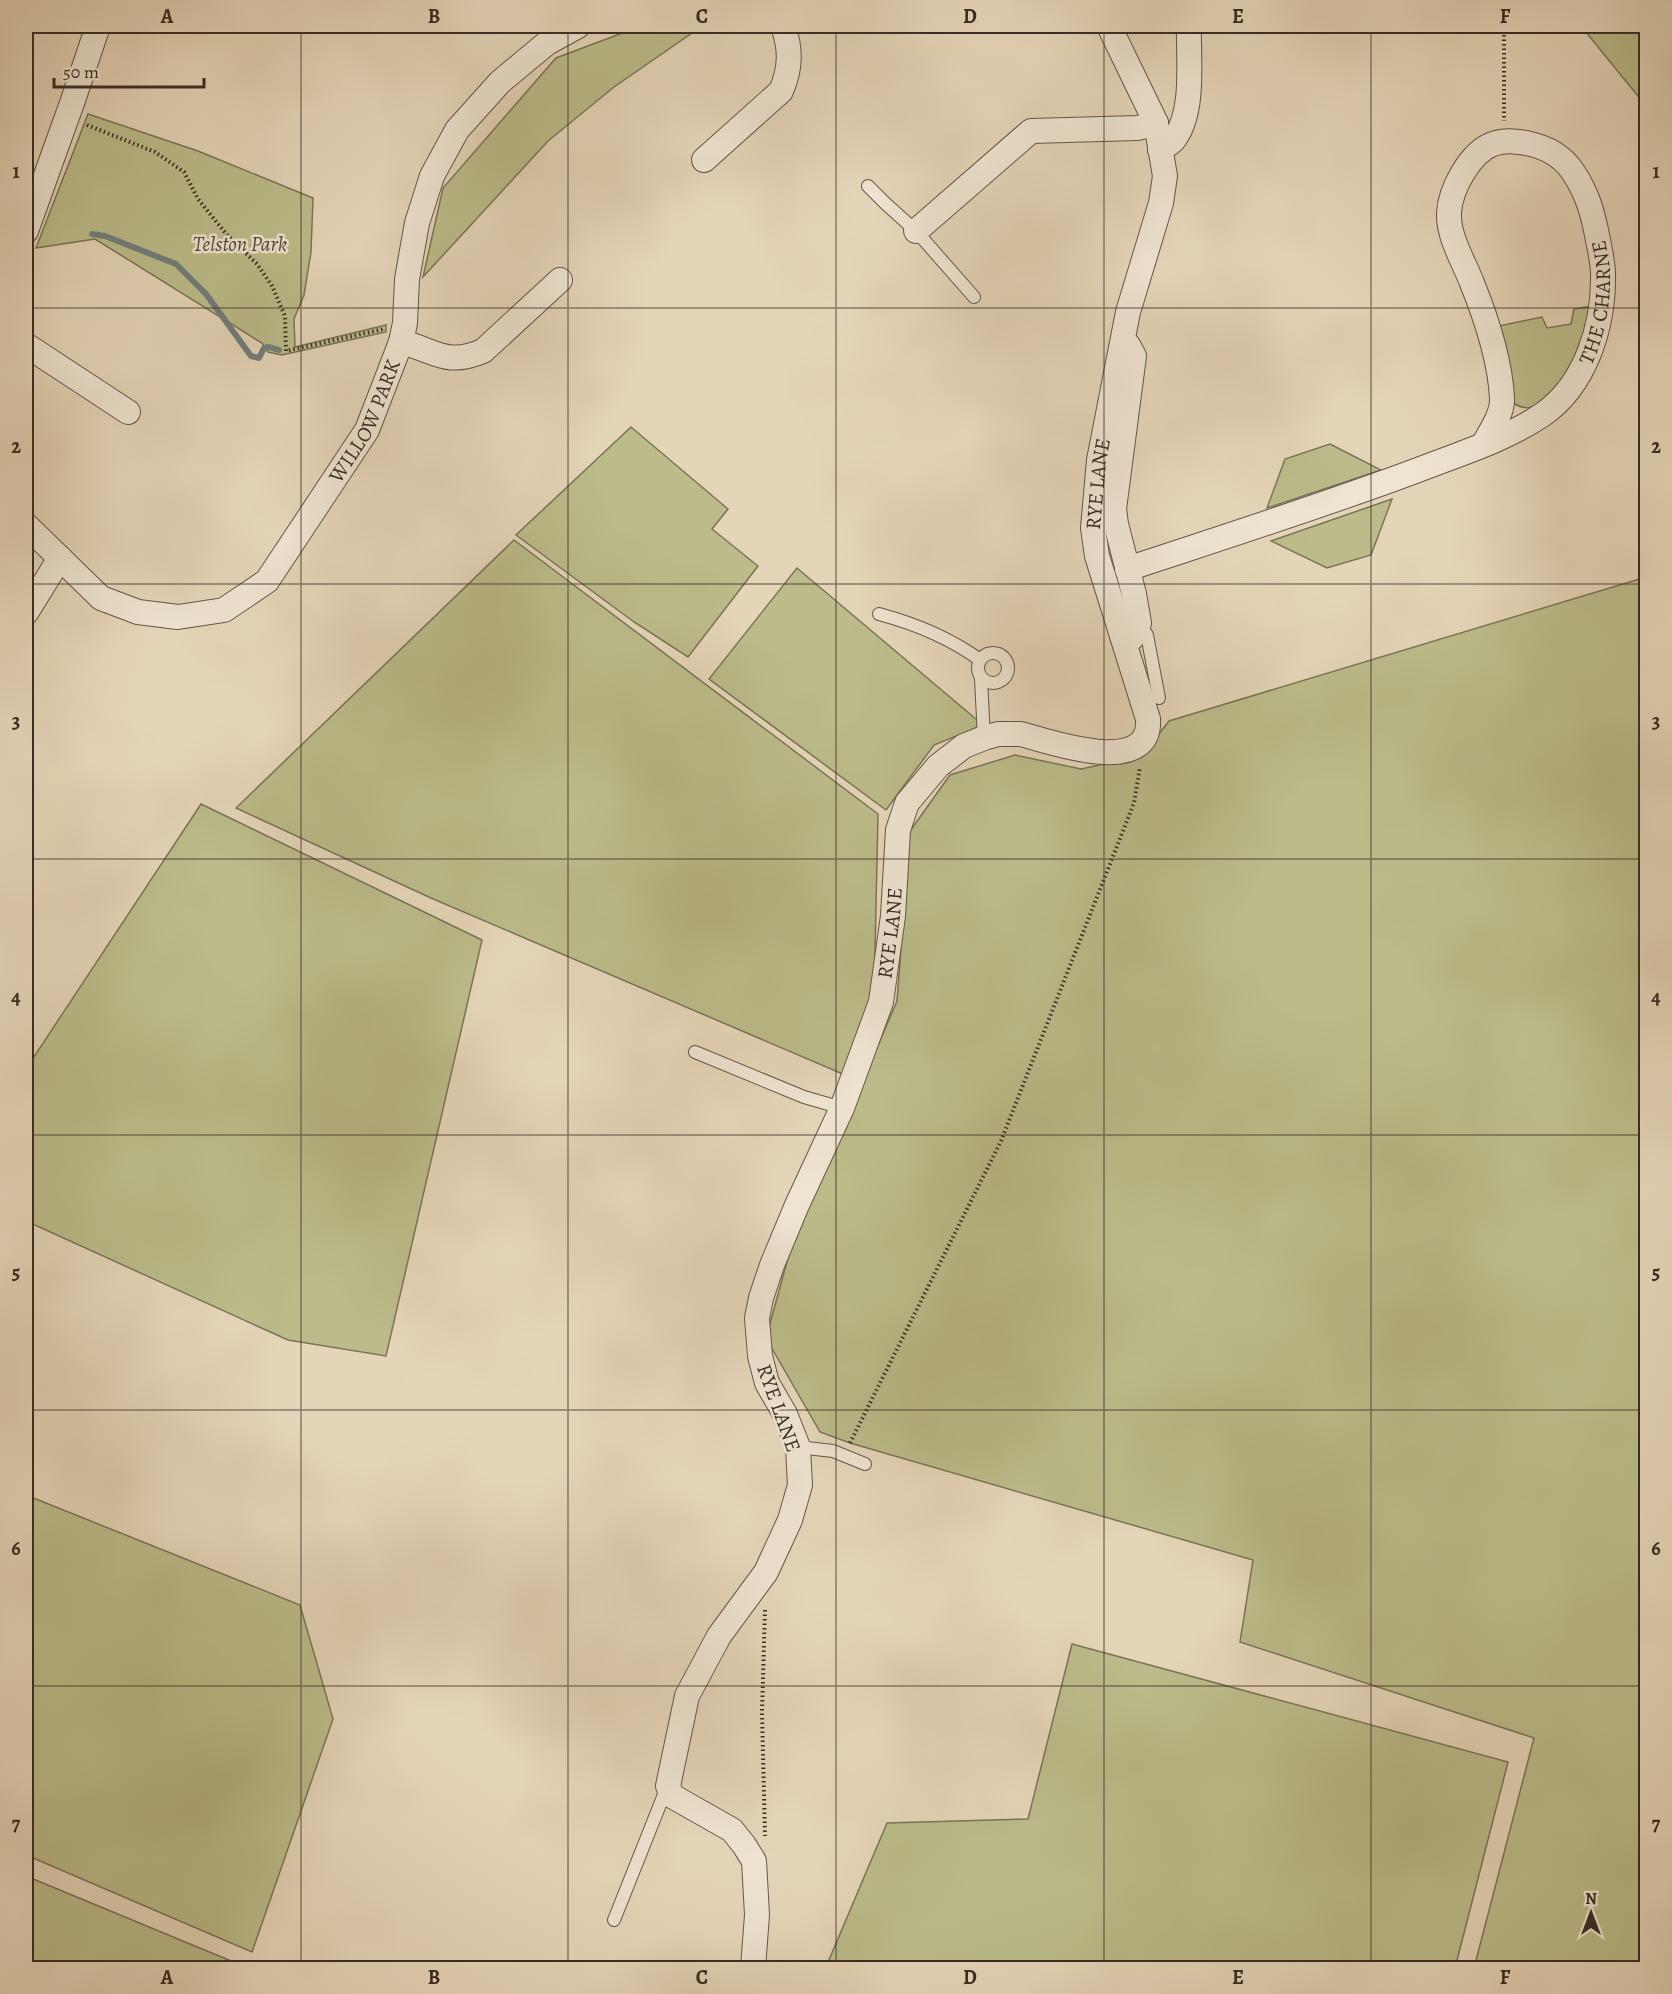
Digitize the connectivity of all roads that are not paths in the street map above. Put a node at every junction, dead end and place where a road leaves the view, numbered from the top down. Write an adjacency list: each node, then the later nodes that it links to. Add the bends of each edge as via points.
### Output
1 (98, 26): 10 (street)
2 (578, 26): 14 (street, WILLOW PARK, via 546,43 500,82 457,130 432,176 417,223)
3 (783, 26): 8 (street, via 790,56 788,76 781,91)
4 (1109, 26): 6 (street, RYE LANE)
5 (1189, 26): 7 (street, via 1188,99 1175,139)
6 (1156, 123): 7 (street, RYE LANE); 11 (street, via 1137,128 1031,131)
7 (1160, 150): 15 (street, RYE LANE, via 1165,176 1161,203)
8 (704, 160)
9 (868, 186): 11 (lane)
10 (26, 231)
11 (916, 231): 13 (lane)
12 (560, 280): 14 (street, via 483,351 470,357 447,358)
13 (974, 297)
14 (403, 333): 20 (street, WILLOW PARK, via 367,430 267,581 224,610 178,617 138,612 100,598)
15 (1122, 339): 21 (street, via 1134,356 1114,509); 25 (street, RYE LANE, via 1099,460 1093,528 1097,555)
16 (26, 345): 17 (street)
17 (128, 412)
18 (1483, 445): 18 (street, THE CHARNE, via 1503,402 1500,378 1490,329 1452,232 1449,214 1458,182 1470,162 1484,149 1505,141 1542,146 1565,160 1584,188 1592,208 1604,272 1602,309 1580,374 1560,399 1542,415); 21 (street, THE CHARNE)
19 (26, 525): 20 (street, WILLOW PARK)
20 (60, 558): 22 (street)
21 (1127, 570): 24 (street)
22 (26, 613)
23 (879, 614): 26 (lane, via 944,638)
24 (1139, 623): 25 (street); 28 (lane, via 1147,635)
25 (1125, 644): 29 (street, RYE LANE, via 1148,719 1148,732 1141,743 1120,752 1094,752 1021,734)
26 (980, 660): 27 (lane); 27 (lane, via 997,653 1006,659 1009,669 1001,682 991,684)
27 (981, 679): 29 (lane)
28 (1159, 698)
29 (984, 738): 31 (street, RYE LANE, via 963,746 938,766 907,802 898,830 893,916 881,1002)
30 (695, 1052): 31 (lane, via 804,1097)
31 (842, 1108): 32 (street, RYE LANE, via 776,1255 757,1318 767,1383)
32 (798, 1447): 33 (lane, via 833,1451); 34 (street, RYE LANE, via 800,1485 790,1520 766,1572 719,1636 687,1696)
33 (864, 1464)
34 (668, 1786): 35 (lane); 36 (street, via 672,1796 732,1830 754,1862 757,1915)
35 (614, 1920)
36 (753, 1968)

